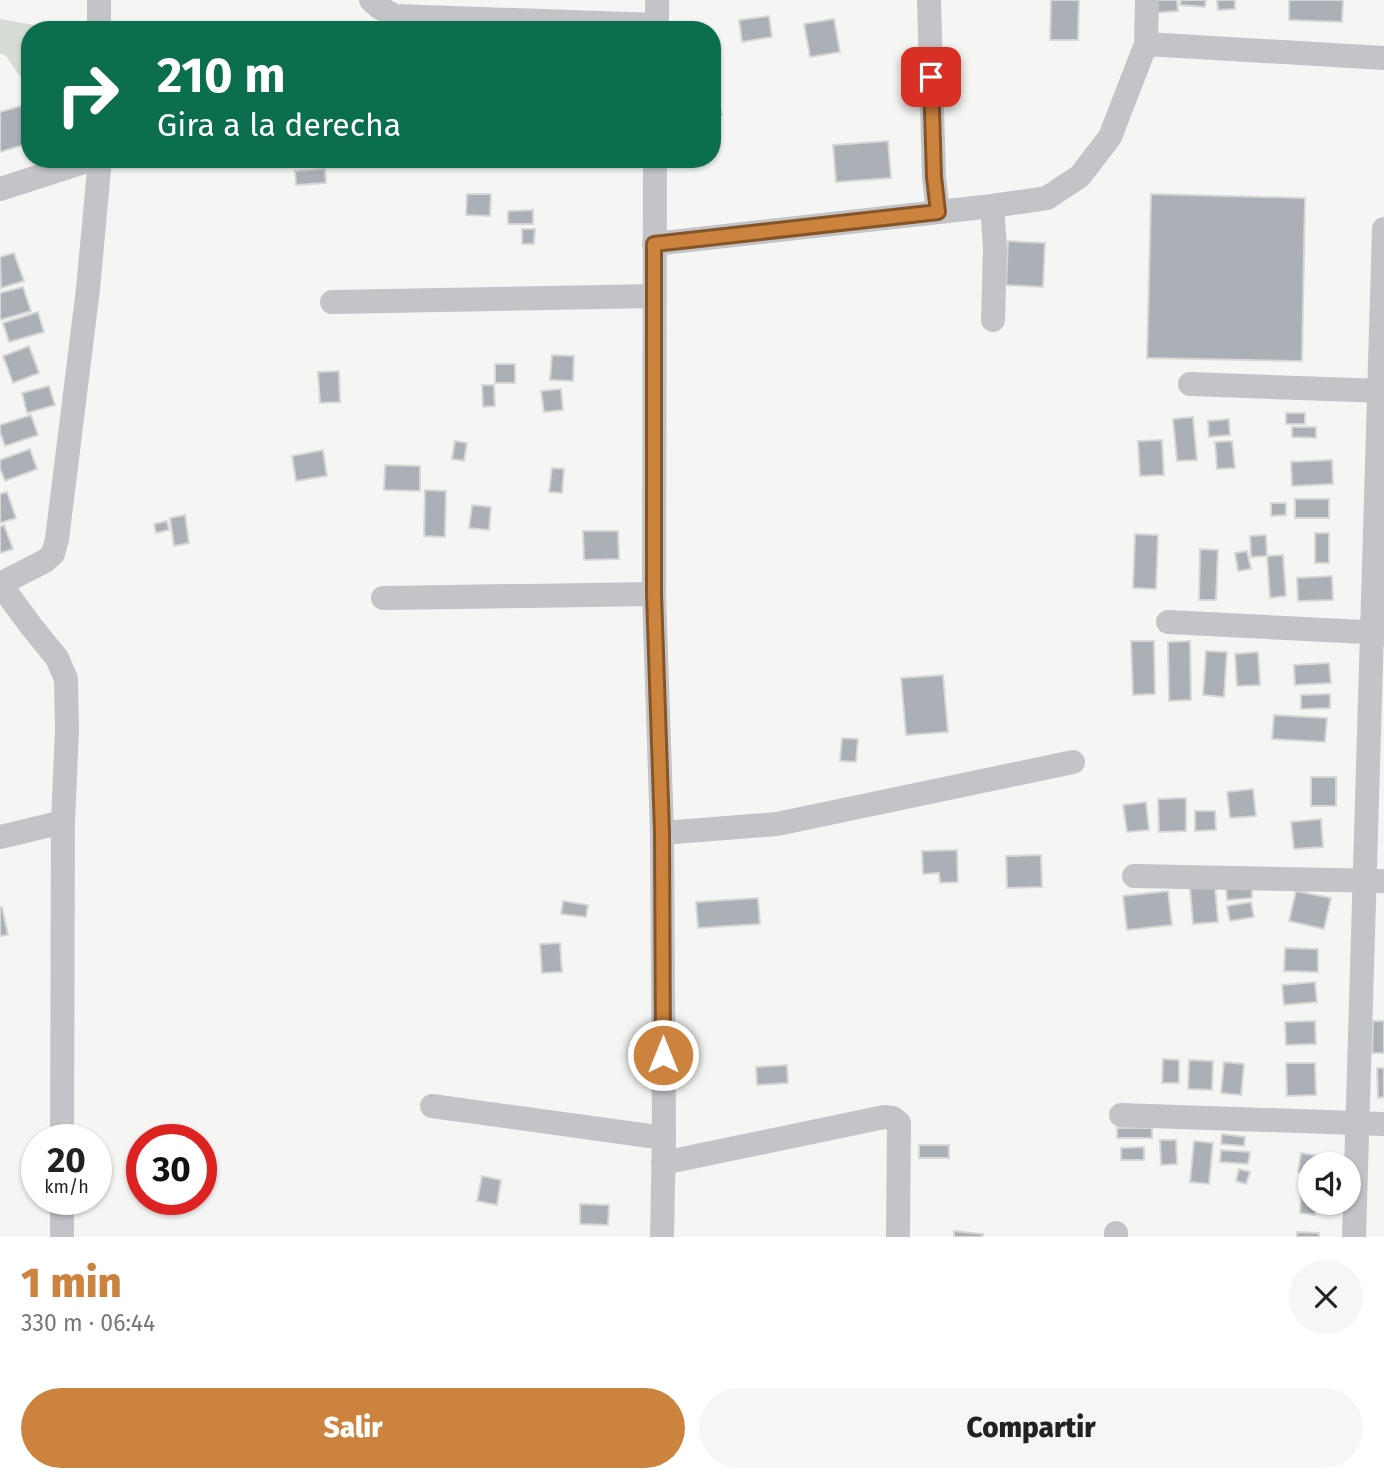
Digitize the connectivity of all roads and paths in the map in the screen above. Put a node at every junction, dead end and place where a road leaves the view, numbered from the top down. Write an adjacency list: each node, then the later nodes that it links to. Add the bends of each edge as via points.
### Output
1 (99, 0): 6 (street)
2 (371, 0): 7 (street, via 395,16)
3 (657, 0): 8 (street)
4 (929, 0): 16 (street)
5 (1147, 0): 9 (street)
6 (99, 21)
7 (514, 21)
8 (657, 21)
9 (1146, 44): 10 (street); 15 (street, via 1110,136 1080,176 1047,198)
10 (1384, 58)
11 (65, 168): 14 (street)
12 (99, 168): 24 (street, via 57,540 45,561)
13 (655, 168): 18 (street)
14 (0, 189)
15 (992, 206): 16 (street); 21 (street)
16 (938, 212): 18 (street)
17 (1384, 229): 23 (street)
18 (654, 244): 19 (street)
19 (655, 296): 20 (street); 25 (street)
20 (332, 302)
21 (993, 320)
22 (1190, 384): 23 (street)
23 (1382, 391): 28 (street)
24 (0, 584): 30 (street, via 57,658 66,680)
25 (654, 594): 26 (street); 31 (street)
26 (383, 598)
27 (1168, 622): 28 (street)
28 (1378, 633): 34 (street)
29 (1073, 762): 31 (street, via 777,824)
30 (63, 822): 32 (street); 37 (street)
31 (662, 832): 40 (street)
32 (0, 837)
33 (1134, 876): 34 (street)
34 (1374, 881): 38 (street)
35 (432, 1106): 40 (street)
36 (1121, 1115): 38 (street)
37 (62, 1124)
38 (1357, 1124): 39 (street); 45 (street)
39 (1384, 1124)
40 (663, 1150): 43 (street); 44 (street, via 893,1118 899,1123)
41 (62, 1215): 42 (street)
42 (62, 1237)
43 (662, 1237)
44 (898, 1237)
45 (1354, 1237)

